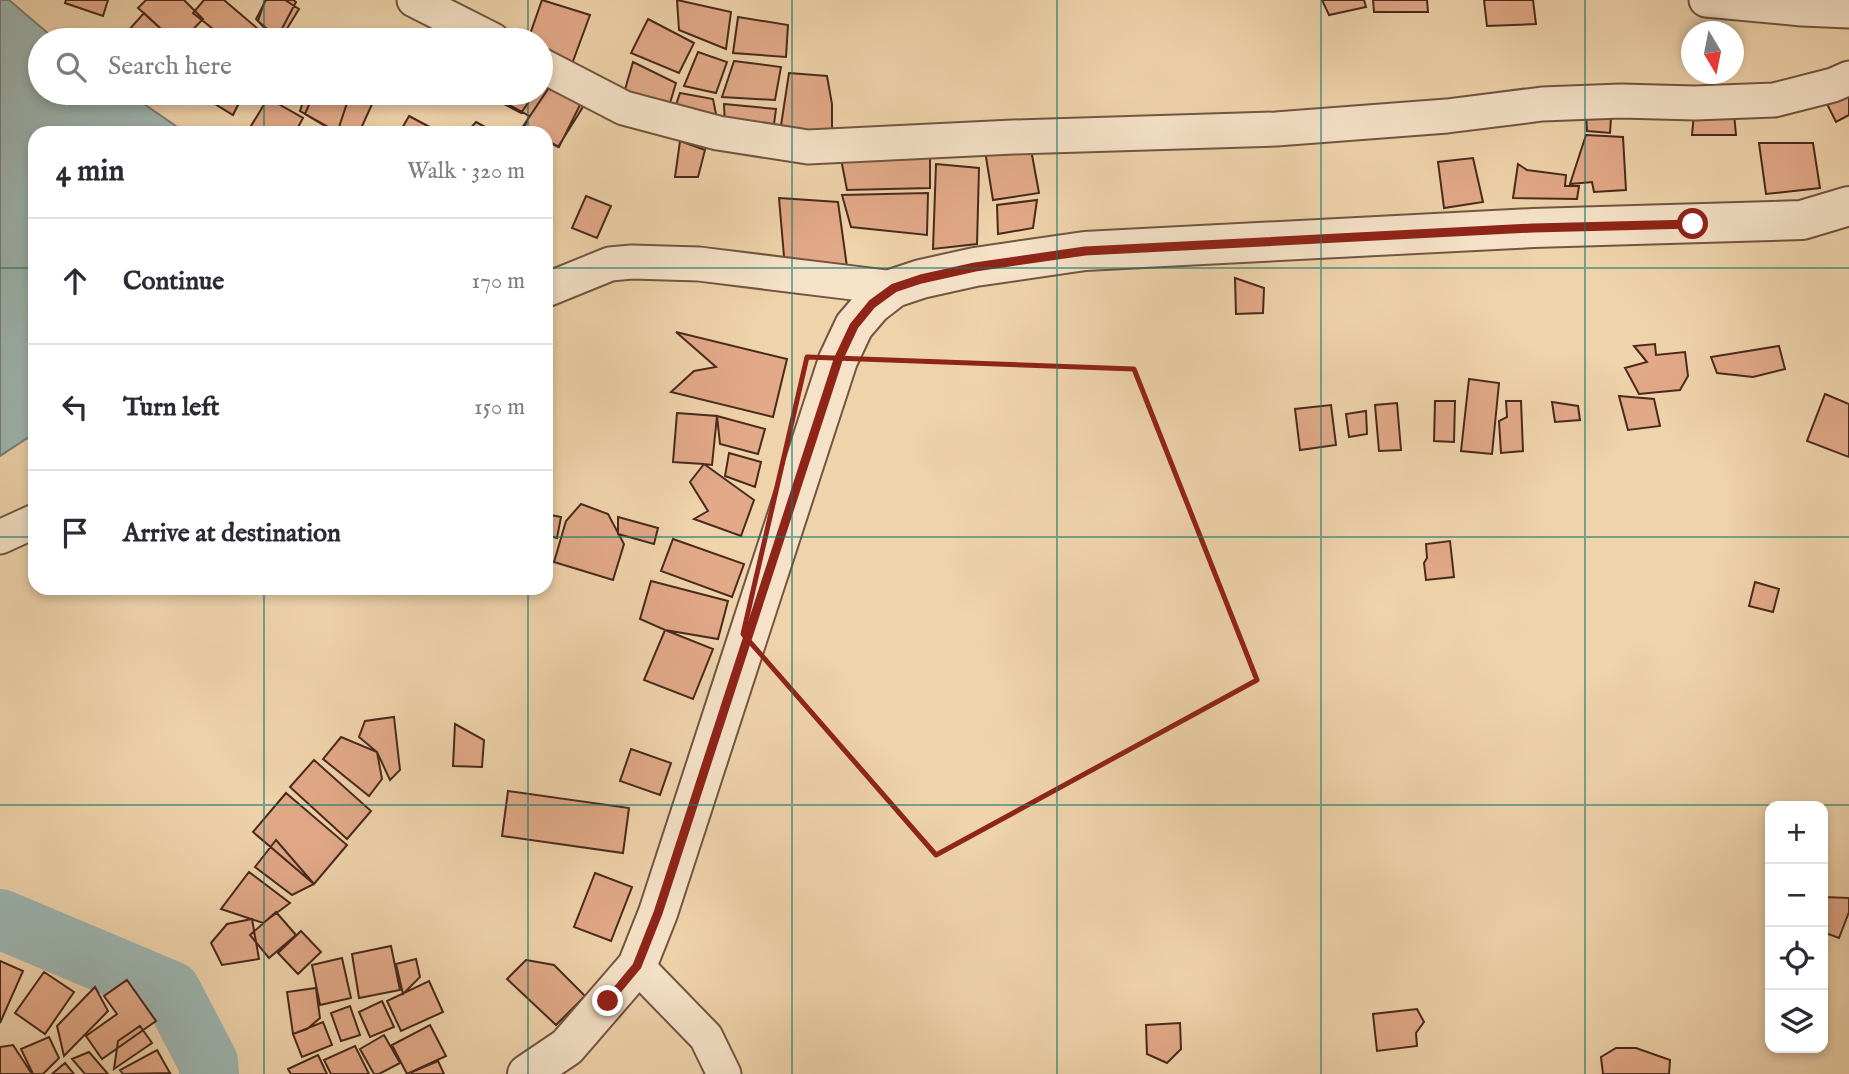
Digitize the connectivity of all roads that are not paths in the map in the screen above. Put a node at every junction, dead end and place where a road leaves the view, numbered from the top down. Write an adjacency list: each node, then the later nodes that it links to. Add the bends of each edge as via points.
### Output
1 (414, 0): 4 (street)
2 (1706, 0): 3 (street)
3 (1849, 10)
4 (469, 28)
5 (553, 71): 6 (street, via 625,108 718,133 808,147 1276,129 1542,104 1774,100)
6 (1849, 78)
7 (1849, 206): 9 (street, via 1802,220 1533,228 1085,251 975,267)
8 (553, 287): 9 (street, via 610,264 632,262 699,264)
9 (894, 288): 12 (street, via 872,304 854,326 838,360)
10 (28, 524): 11 (street)
11 (0, 537)
12 (637, 966): 13 (street, via 567,1047); 14 (street, via 706,1037)
13 (527, 1074)
14 (724, 1074)

